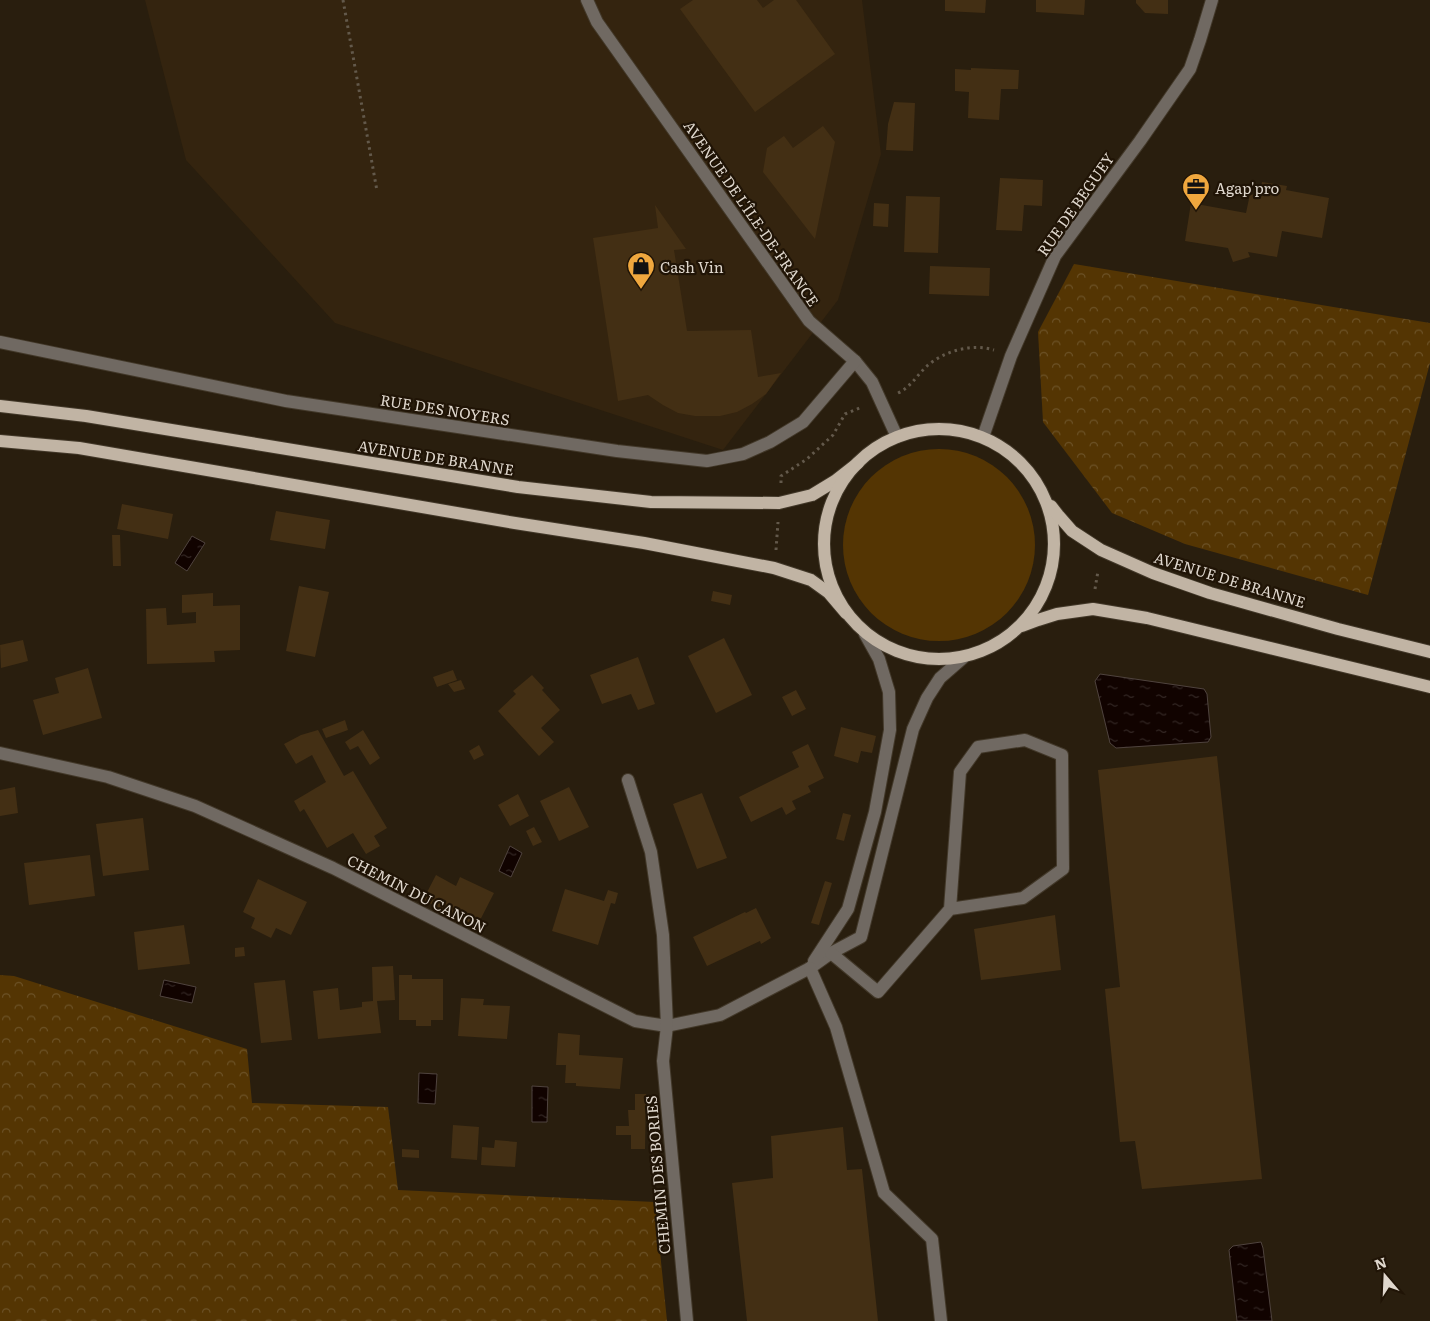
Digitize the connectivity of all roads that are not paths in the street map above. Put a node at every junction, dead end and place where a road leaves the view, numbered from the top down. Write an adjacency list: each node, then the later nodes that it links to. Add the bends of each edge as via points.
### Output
1 (587, 0): 4 (street, AVENUE DE L'ÎLE-DE-FRANCE, via 597,22 809,321)
2 (1212, 0): 7 (street, RUE DE BEGUEY, via 1190,69 1055,256 1011,356)
3 (0, 342): 4 (street, RUE DES NOYERS, via 286,401 617,451 707,460 742,454 803,422)
4 (855, 361): 6 (street, AVENUE DE L'ÎLE-DE-FRANCE, via 882,400)
5 (0, 406): 9 (main road, AVENUE DE BRANNE, via 86,416 518,487 651,502 779,503 812,495 835,482)
6 (897, 437): 7 (main road, AVENUE DE BRANNE, via 925,429 955,430); 9 (main road, AVENUE DE BRANNE)
7 (983, 437): 10 (main road, AVENUE DE BRANNE, via 1008,451 1029,470)
8 (0, 441): 11 (main road, via 79,448 644,543 774,568 811,580 829,593)
9 (858, 462): 11 (main road, via 838,489 826,520 824,552 830,584)
10 (1044, 494): 12 (main road, via 1054,529 1054,565 1042,599); 14 (main road, AVENUE DE BRANNE, via 1072,530 1100,550 1153,573 1210,593)
11 (846, 613): 13 (main road)
12 (1020, 628): 15 (main road, via 994,647); 16 (main road, via 1057,614 1092,609 1147,618)
13 (866, 634): 15 (main road, via 895,651 929,660); 21 (street, via 879,659 889,692 890,730 875,812 848,909)
14 (1430, 652)
15 (963, 658): 20 (street, CHEMIN DU CANON, via 940,678 913,729 861,937)
16 (1430, 687)
17 (0, 753): 22 (street, CHEMIN DU CANON, via 108,777 195,806 333,868 634,1021)
18 (628, 780): 22 (street, CHEMIN DES BORIES, via 651,852 663,935)
19 (950, 909): 19 (street, via 1023,898 1063,869 1062,755 1025,740 978,747 960,772); 20 (street, via 878,992)
20 (831, 953): 21 (street, CHEMIN DU CANON)
21 (810, 968): 22 (street, CHEMIN DU CANON, via 720,1015); 24 (street, via 836,1027 884,1193 932,1239)
22 (667, 1026): 23 (street, CHEMIN DES BORIES, via 663,1061)
23 (687, 1321)
24 (941, 1321)

